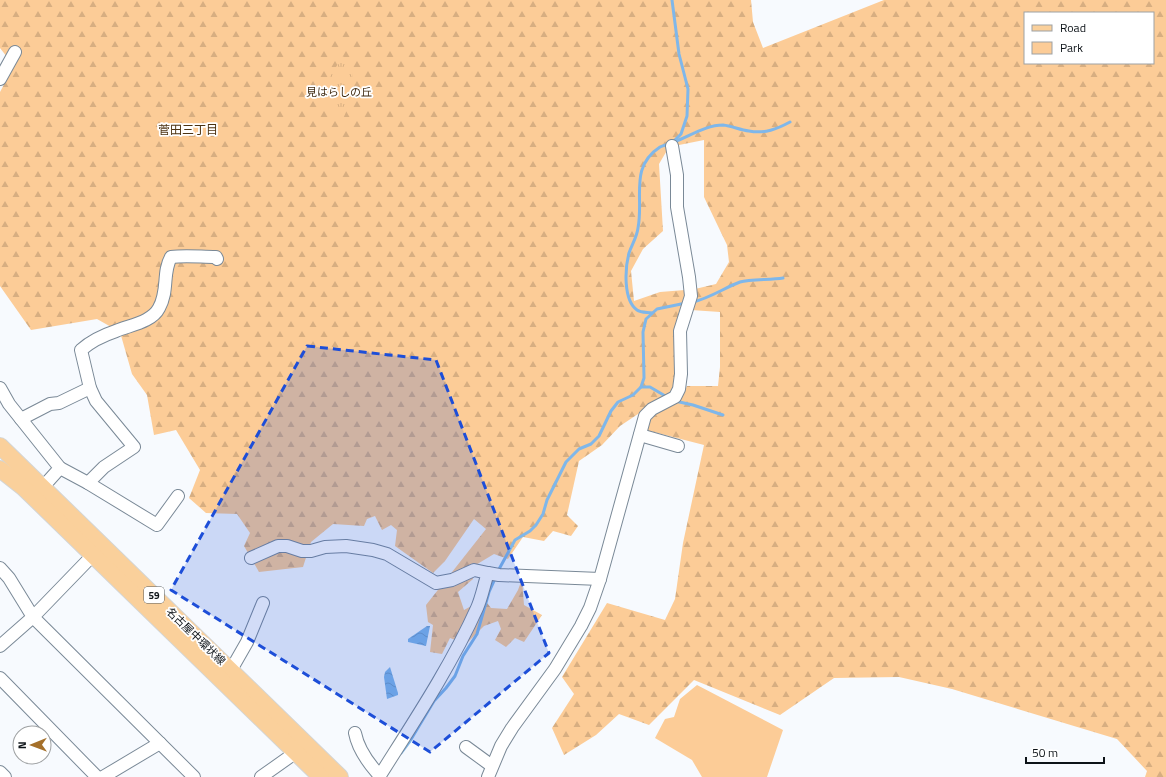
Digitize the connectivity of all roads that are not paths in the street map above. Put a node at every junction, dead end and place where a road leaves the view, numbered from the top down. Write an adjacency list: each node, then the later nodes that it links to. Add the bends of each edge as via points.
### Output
1 (14, 52): 2 (street)
2 (0, 79)
3 (672, 146): 8 (street, via 677,175 677,207 691,296 680,331 679,389 675,397 652,409 645,416)
4 (217, 259): 6 (street, via 183,255 171,257 166,266 166,285 159,309 152,316 114,331 81,350)
5 (0, 388): 7 (street)
6 (90, 388): 7 (street); 13 (street, via 96,401 134,447 104,467)
7 (21, 419): 11 (street)
8 (640, 435): 10 (street); 20 (street)
9 (0, 446): 14 (main road, 名古屋中環状線 / 59)
10 (678, 446)
11 (60, 468): 13 (street); 14 (street)
12 (0, 469): 16 (main road, 名古屋中環状線 / 59, via 24,488)
13 (88, 483): 15 (street, via 156,525)
14 (42, 488): 24 (main road, 名古屋中環状線 / 59)
15 (178, 496)
16 (92, 556): 22 (street); 29 (main road, 名古屋中環状線 / 59)
17 (251, 558): 19 (street, via 278,546 312,551 325,547 346,546 386,554 436,583 452,580 474,570)
18 (0, 568): 22 (street)
19 (488, 573): 20 (street); 39 (street, via 464,634)
20 (600, 578): 31 (street, via 581,626 555,669 512,728)
21 (263, 603): 24 (street, via 247,642)
22 (33, 617): 23 (street); 27 (street)
23 (0, 646)
24 (231, 670): 29 (main road, 名古屋中環状線 / 59)
25 (0, 678): 33 (street)
26 (355, 733): 39 (street, via 357,742)
27 (160, 743): 34 (street); 35 (street)
28 (466, 747): 31 (street)
29 (301, 749): 36 (street); 37 (main road, 名古屋中環状線 / 59); 38 (main road, 名古屋中環状線 / 59)
30 (0, 772): 32 (street)
31 (490, 772)
32 (4, 777)
33 (97, 777)
34 (103, 777)
35 (194, 777)
36 (261, 777)
37 (321, 777)
38 (340, 777)
39 (379, 777)

